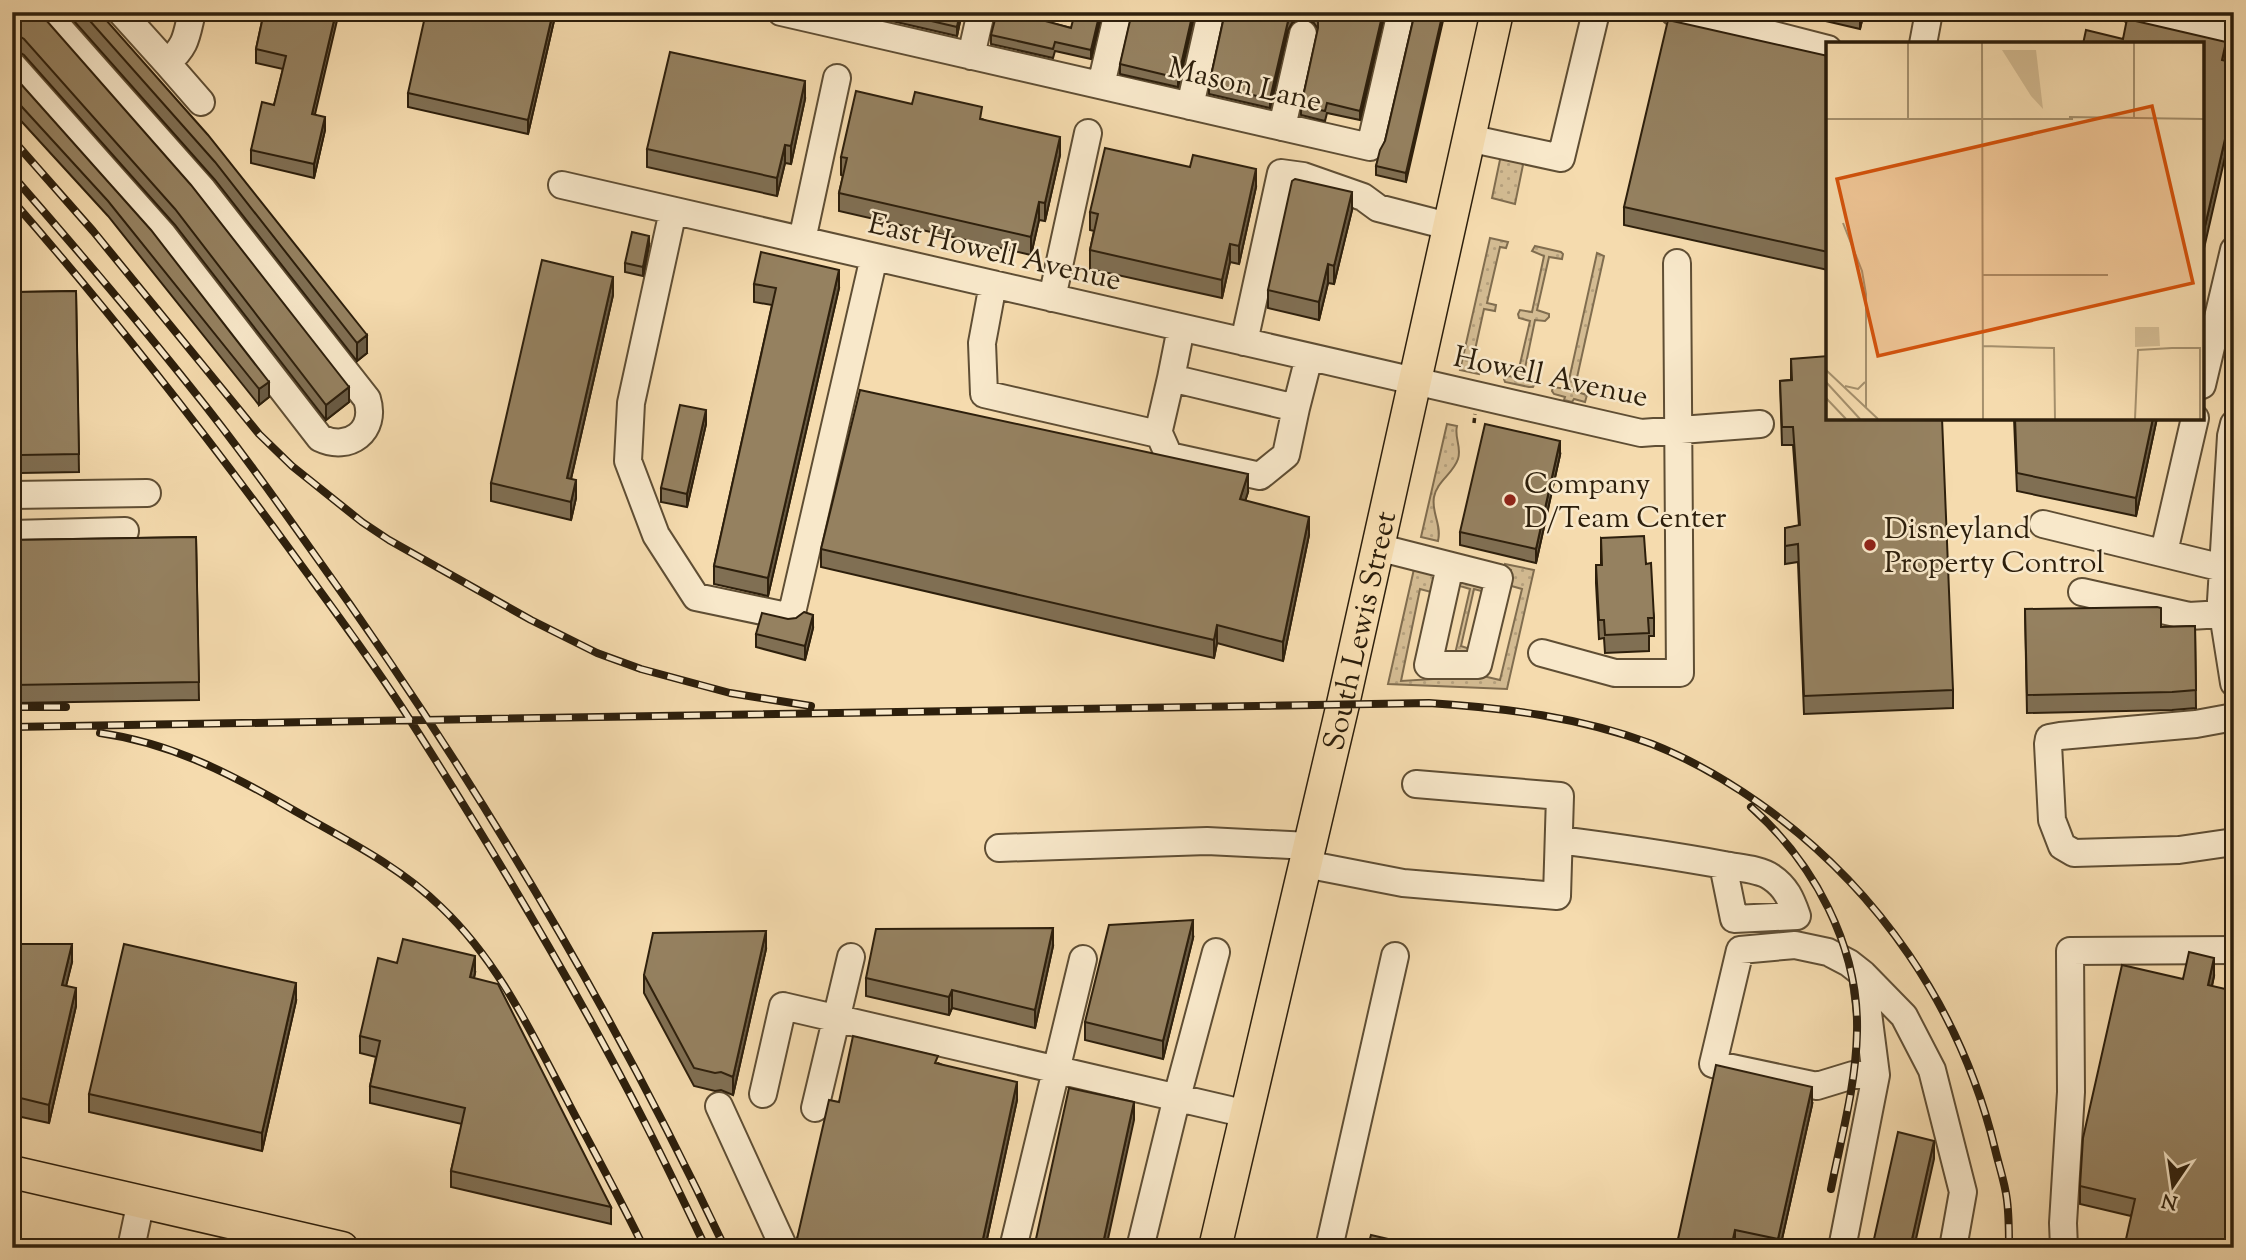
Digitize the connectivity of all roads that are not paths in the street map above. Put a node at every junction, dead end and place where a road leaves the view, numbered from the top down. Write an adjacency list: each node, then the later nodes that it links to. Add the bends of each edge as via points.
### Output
1 (45, 12): 21 (street, via 202,190 367,399 370,410 365,430 348,442 330,443 320,438 163,235)
2 (121, 12): 20 (street)
3 (192, 12): 20 (street, via 185,43)
4 (781, 12): 19 (street, Mason Lane)
5 (981, 12): 19 (street)
6 (1118, 12): 23 (street)
7 (1401, 12): 26 (street, Mason Lane, via 1370,147)
8 (1497, 12): 28 (main road, South Lewis Street)
9 (1596, 12): 28 (street, via 1561,158)
10 (1674, 12): 14 (street)
11 (1929, 12): 17 (street)
12 (2135, 12): 16 (street)
13 (1211, 13): 25 (street)
14 (1742, 20): 18 (street)
15 (1305, 22): 26 (street)
16 (2234, 36)
17 (1923, 42)
18 (1826, 48)
19 (971, 56): 23 (street, Mason Lane)
20 (167, 63): 24 (street)
21 (12, 65)
22 (837, 78): 32 (street)
23 (1101, 85): 25 (street, Mason Lane)
24 (201, 102)
25 (1190, 106): 26 (street, Mason Lane)
26 (1282, 127)
27 (1088, 133): 37 (street)
28 (1468, 138): 31 (main road, South Lewis Street)
29 (562, 185): 30 (street, East Howell Avenue)
30 (673, 211): 32 (street, East Howell Avenue); 34 (street, via 631,403 628,461 656,535 696,597 791,617)
31 (1448, 226): 39 (street, via 1378,208 1363,197 1281,173); 44 (main road, South Lewis Street)
32 (802, 240): 34 (street, East Howell Avenue)
33 (2234, 250): 40 (street)
34 (874, 257): 36 (street, East Howell Avenue)
35 (1676, 263): 49 (street)
36 (993, 284): 37 (street, East Howell Avenue); 50 (street, via 982,343 984,394)
37 (1052, 298): 38 (street, East Howell Avenue)
38 (1181, 328): 39 (street, East Howell Avenue); 42 (street)
39 (1244, 342): 41 (street, East Howell Avenue)
40 (2216, 346): 43 (street)
41 (1309, 357): 44 (street, East Howell Avenue); 45 (street)
42 (1171, 378): 45 (street); 50 (street)
43 (2204, 379)
44 (1413, 381): 49 (street, Howell Avenue, via 1641,433); 57 (main road, South Lewis Street)
45 (1296, 408): 50 (street, via 1286,455 1260,476 1169,456)
46 (2195, 420): 58 (street)
47 (1760, 424): 49 (street, Howell Avenue)
48 (2234, 424): 51 (street)
49 (1678, 430): 63 (street, via 1680,673 1615,673)
50 (1158, 431)
51 (2232, 451): 60 (street)
52 (147, 493): 53 (street)
53 (12, 495)
54 (2043, 524): 58 (street)
55 (125, 531): 56 (street)
56 (12, 534)
57 (1377, 547): 59 (street); 70 (main road, South Lewis Street)
58 (2164, 552): 60 (street)
59 (1451, 566)
60 (2223, 568): 62 (street)
61 (2082, 592): 62 (street, via 2189,616)
62 (2223, 614): 64 (street)
63 (1542, 653)
64 (2234, 683)
65 (2234, 717): 68 (street, via 2060,736 2049,738 2049,744 2052,820 2062,846 2074,853)
66 (1416, 784): 67 (street, via 1560,796)
67 (1559, 839): 70 (street, via 1557,896 1403,883); 71 (street)
68 (2234, 842)
69 (999, 848): 70 (street, via 1207,841)
70 (1308, 855): 85 (main road, South Lewis Street)
71 (1723, 865)
72 (2234, 950): 97 (street, via 2070,951 2071,1091)
73 (1216, 952): 82 (street)
74 (1395, 956): 94 (street)
75 (851, 957): 78 (street)
76 (1083, 959): 79 (street)
77 (1863, 974): 80 (street); 80 (street, via 1828,953 1796,945 1740,950 1713,1064 1817,1086 1853,1075); 96 (street, via 1904,1016 1932,1070 1963,1192)
78 (836, 1018): 79 (street); 81 (street, via 783,1006); 84 (street)
79 (1056, 1070): 82 (street); 91 (street)
80 (1876, 1075): 95 (street)
81 (763, 1094)
82 (1177, 1097): 85 (street); 92 (street)
83 (719, 1106): 90 (street)
84 (815, 1108)
85 (1247, 1114): 93 (main road, South Lewis Street)
86 (12, 1172): 87 (main road)
87 (141, 1201): 88 (street); 89 (main road)
88 (131, 1248)
89 (342, 1248)
90 (784, 1248)
91 (1013, 1248)
92 (1140, 1248)
93 (1215, 1248)
94 (1329, 1248)
95 (1842, 1248)
96 (1953, 1248)
97 (2064, 1248)

